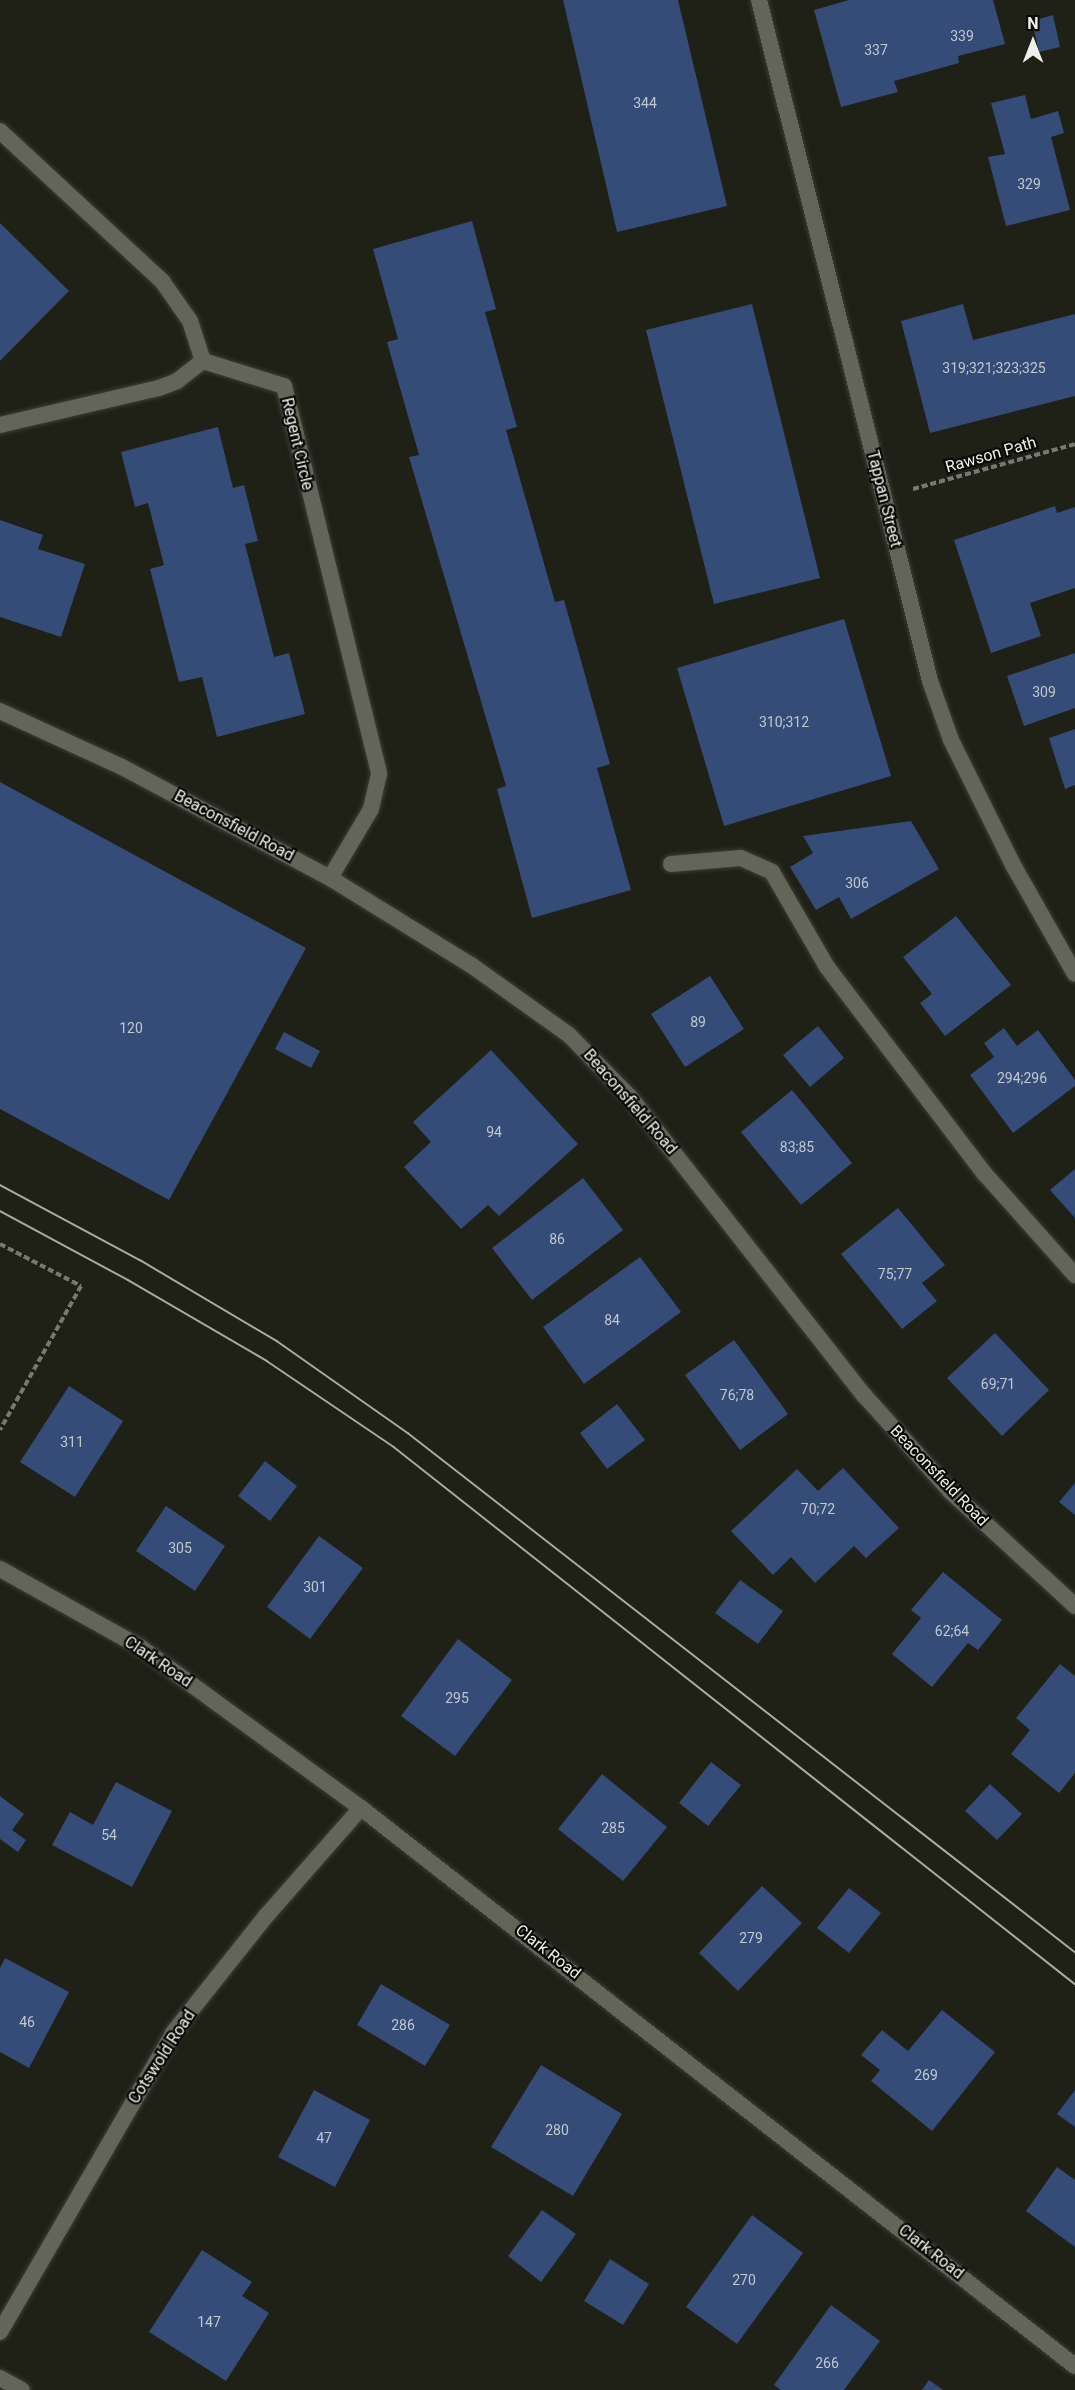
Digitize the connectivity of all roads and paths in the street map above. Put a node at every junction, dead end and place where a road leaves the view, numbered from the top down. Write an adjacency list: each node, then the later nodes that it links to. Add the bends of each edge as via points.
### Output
1 (759, 0): 10 (street, Tappan Street, via 930,681 951,740 1013,865)
2 (0, 131): 3 (street, via 169,290 190,321)
3 (203, 361): 4 (street, via 177,381 159,388); 9 (street, Regent Circle, via 284,386 367,717 379,774 377,792)
4 (0, 425)
5 (1075, 444): 6 (path, Rawson Path)
6 (913, 489)
7 (0, 711): 9 (street, Beaconsfield Road, via 122,767)
8 (671, 864): 12 (street, via 741,858 772,872 834,976 984,1173)
9 (330, 878): 15 (street, Beaconsfield Road, via 518,996 582,1046 653,1125 864,1395 950,1491)
10 (1075, 974)
11 (0, 1244): 13 (path, via 81,1286)
12 (1075, 1275)
13 (0, 1430)
14 (0, 1569): 16 (street, Clark Road, via 140,1647)
15 (1075, 1606)
16 (361, 1808): 17 (street, Cotswold Road, via 267,1915 173,2034); 18 (street, Clark Road)
17 (0, 2332)
18 (1075, 2366)
19 (0, 2378): 20 (street)
20 (22, 2390)

